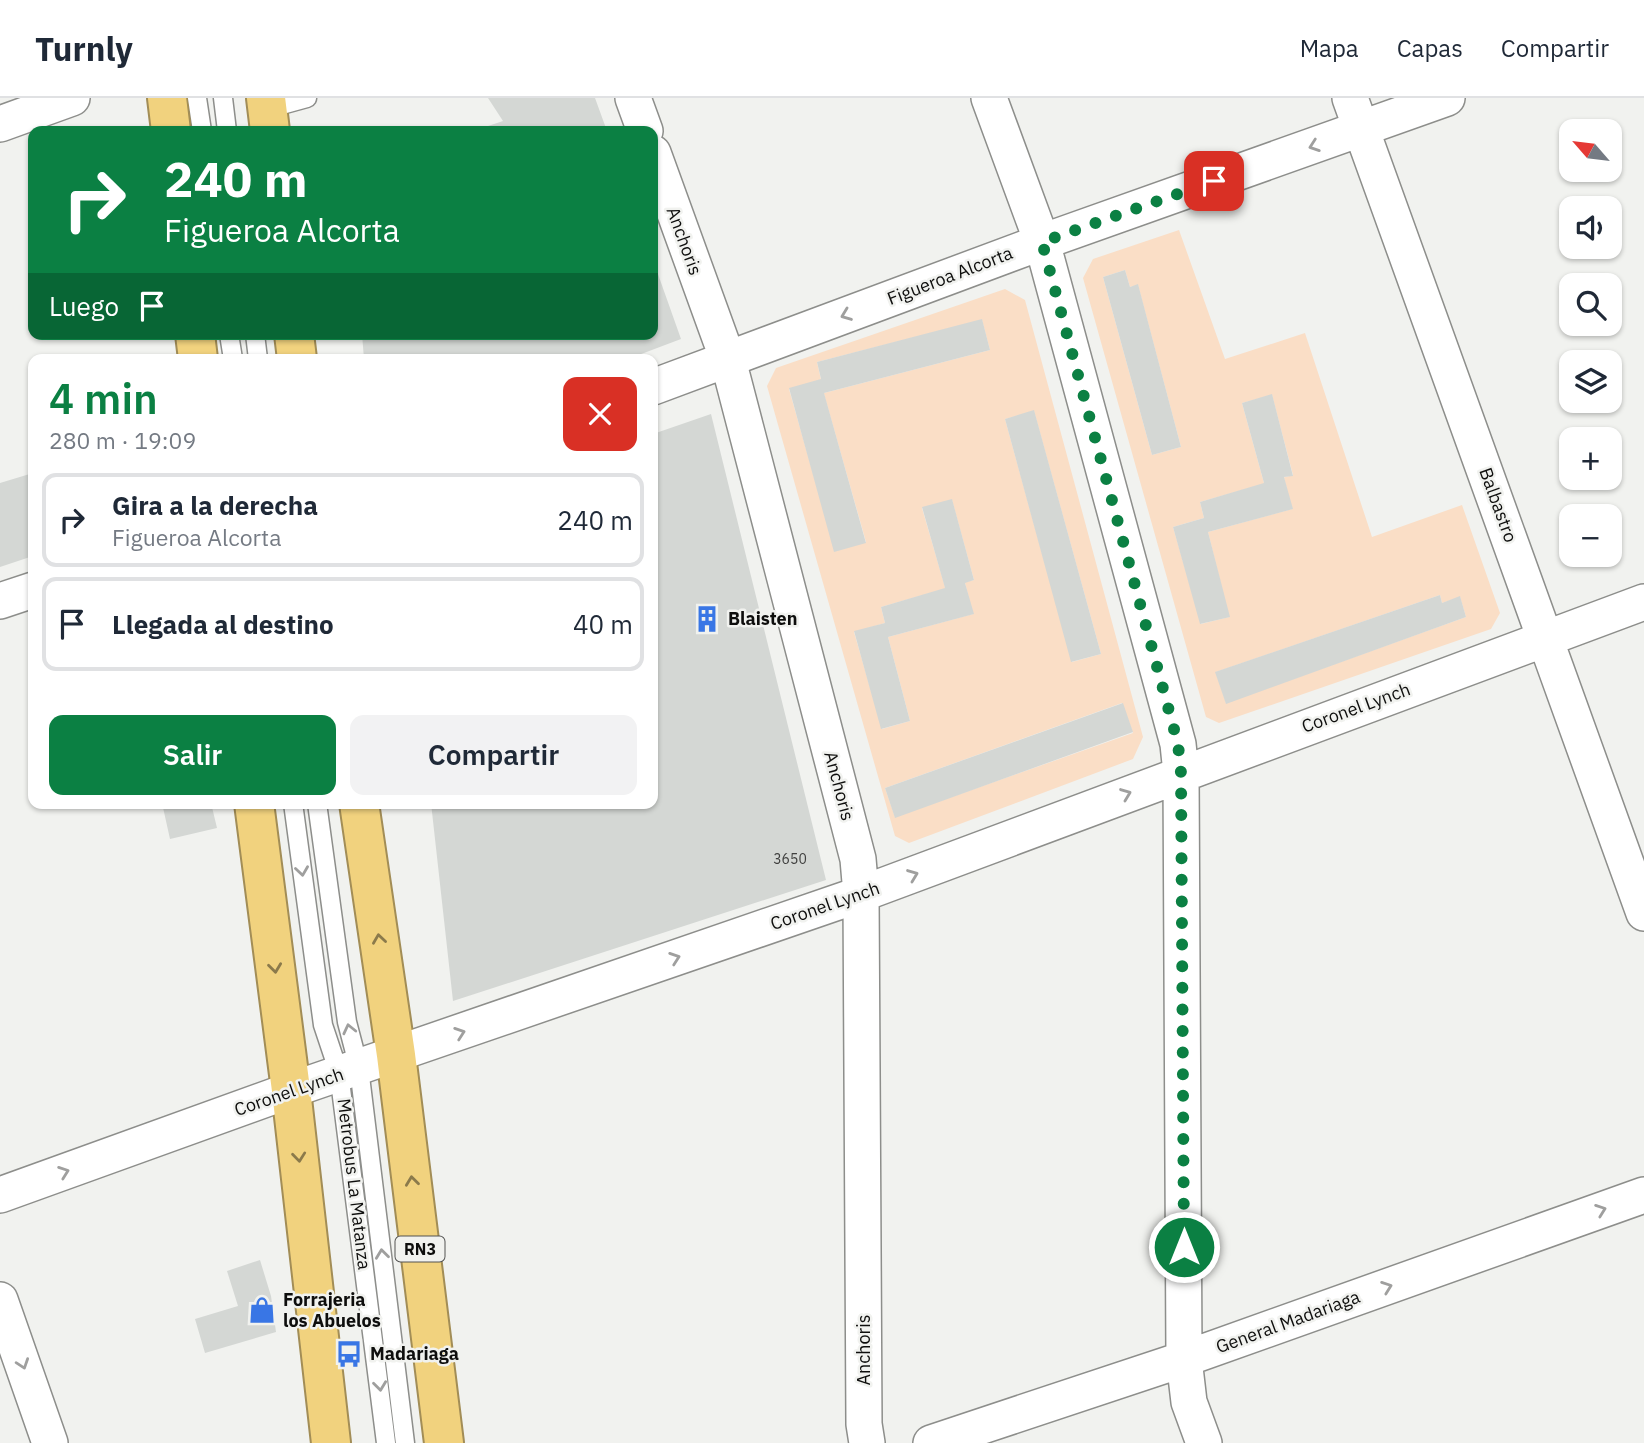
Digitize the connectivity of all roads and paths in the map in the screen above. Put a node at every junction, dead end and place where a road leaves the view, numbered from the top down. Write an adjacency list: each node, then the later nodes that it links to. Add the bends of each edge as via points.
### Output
1 (72, 98): 11 (street)
2 (167, 98): 12 (highway)
3 (197, 98): 13 (lane)
4 (223, 98): 14 (lane)
5 (307, 98): 9 (lane)
6 (633, 98): 15 (street)
7 (989, 98): 17 (street)
8 (1447, 98): 10 (street, Figueroa Alcorta)
9 (268, 113)
10 (1356, 114): 17 (street, Figueroa Alcorta, one-way to 17); 23 (street, Balbastro)
11 (0, 124)
12 (170, 126)
13 (201, 126)
14 (227, 126)
15 (643, 126)
16 (658, 167): 18 (street, Anchoris)
17 (1042, 242): 18 (street, Figueroa Alcorta, one-way to 18); 24 (street, via 1178,744)
18 (728, 360): 19 (street, Figueroa Alcorta); 29 (street, Anchoris, via 858,859)
19 (658, 385)
20 (28, 592): 21 (street)
21 (0, 601)
22 (1644, 602): 23 (street, Coronel Lynch)
23 (1545, 638): 24 (street, Coronel Lynch); 30 (street, Balbastro)
24 (1181, 773): 29 (street, Coronel Lynch, one-way to 24); 37 (street)
25 (255, 809): 33 (highway, one-way to 33)
26 (294, 809): 32 (lane, Metrobus La Matanza, one-way to 32, via 323,1025)
27 (318, 809): 32 (lane, Metrobus La Matanza, one-way to 27, via 347,1022)
28 (360, 809): 31 (highway, RN3, one-way to 28)
29 (861, 894): 31 (street, Coronel Lynch, one-way to 29); 43 (street, Anchoris)
30 (1644, 913)
31 (396, 1055): 32 (street, Coronel Lynch); 42 (highway, RN3, one-way to 31)
32 (349, 1071): 33 (street, Coronel Lynch); 40 (lane, Metrobus La Matanza, one-way to 40); 41 (lane, Metrobus La Matanza, one-way to 32)
33 (291, 1090): 34 (street, Coronel Lynch, one-way to 33); 39 (highway, one-way to 39)
34 (0, 1195)
35 (1644, 1195): 37 (street, General Madariaga, one-way to 35)
36 (0, 1300): 38 (street, one-way to 38)
37 (1184, 1359): 44 (street, General Madariaga); 45 (street, via 1189,1402)
38 (50, 1443)
39 (331, 1443)
40 (386, 1443)
41 (405, 1443)
42 (444, 1443)
43 (867, 1443)
44 (931, 1443)
45 (1204, 1443)

